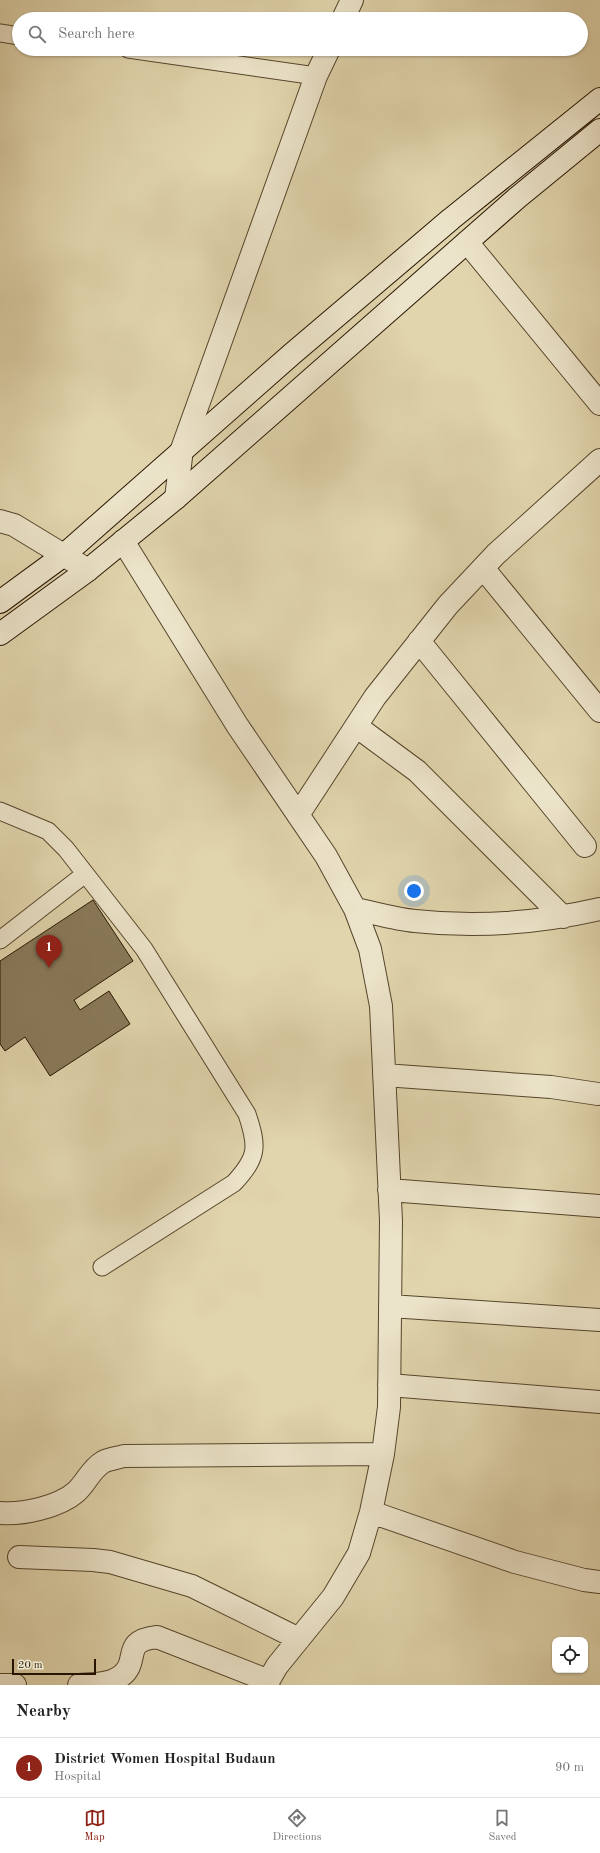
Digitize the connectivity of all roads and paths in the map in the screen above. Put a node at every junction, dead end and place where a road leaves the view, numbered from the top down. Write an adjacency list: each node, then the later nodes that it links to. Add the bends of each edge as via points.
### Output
1 (352, 0): 2 (street)
2 (346, 12)
3 (0, 33): 4 (lane)
4 (12, 35)
5 (177, 56): 7 (lane)
6 (326, 56): 7 (street)
7 (316, 76): 12 (street)
8 (600, 99): 12 (street, via 451,220)
9 (596, 138): 10 (street)
10 (467, 242): 11 (street); 14 (street)
11 (600, 404)
12 (182, 449): 14 (street); 17 (street)
13 (600, 460): 18 (street)
14 (176, 498): 16 (street)
15 (0, 521): 17 (street, via 14,525)
16 (123, 541): 19 (street); 26 (street, via 237,725)
17 (64, 555): 19 (street); 20 (street)
18 (483, 568): 22 (street); 23 (street)
19 (88, 570): 21 (street)
20 (0, 602)
21 (0, 634)
22 (419, 641): 24 (street); 27 (street)
23 (600, 711)
24 (356, 726): 26 (street); 31 (street, via 417,771)
25 (0, 811): 28 (lane, via 48,831)
26 (298, 814): 29 (street, via 326,856)
27 (586, 846)
28 (85, 874): 32 (lane); 37 (lane, via 144,949 247,1114 253,1133 255,1154 247,1169 234,1183)
29 (355, 909): 31 (street, via 414,921 468,924 514,923); 33 (street, via 370,949 381,1006)
30 (600, 909): 31 (street)
31 (563, 917)
32 (0, 940)
33 (384, 1075): 34 (street, via 551,1087); 35 (street)
34 (598, 1094)
35 (389, 1190): 36 (street); 38 (street)
36 (600, 1206)
37 (102, 1267)
38 (390, 1306): 39 (street); 40 (street)
39 (600, 1320)
40 (389, 1385): 41 (street); 42 (street)
41 (600, 1402)
42 (383, 1454): 43 (street); 44 (street, via 124,1456 103,1462 92,1471 77,1491 65,1500 27,1512)
43 (371, 1512): 46 (street, via 515,1562); 47 (street, via 359,1553 333,1597)
44 (0, 1513)
45 (19, 1557): 47 (street, via 110,1562 192,1586)
46 (600, 1582)
47 (299, 1639): 48 (street, via 277,1666)
48 (268, 1683): 51 (street, via 157,1637 143,1639 135,1647 122,1676 109,1682)
49 (0, 1685): 50 (street)
50 (15, 1685)
51 (79, 1685)

